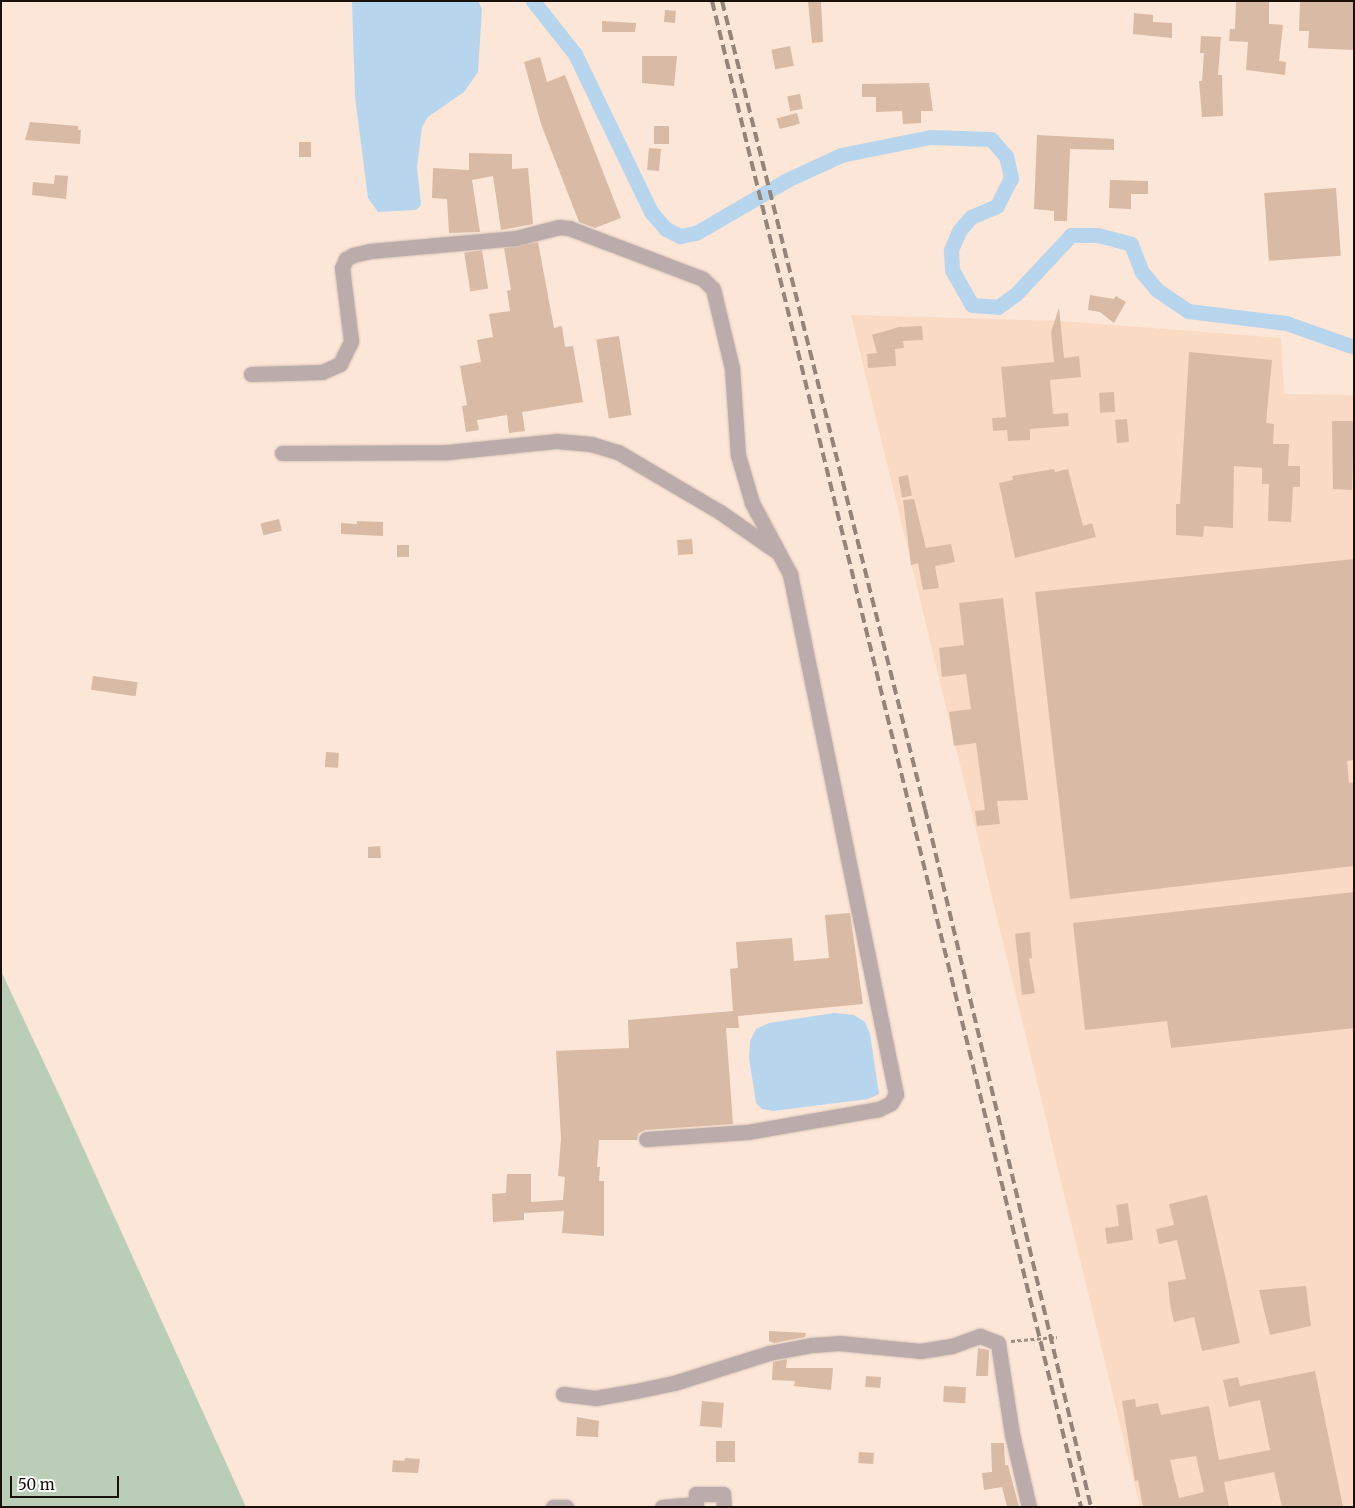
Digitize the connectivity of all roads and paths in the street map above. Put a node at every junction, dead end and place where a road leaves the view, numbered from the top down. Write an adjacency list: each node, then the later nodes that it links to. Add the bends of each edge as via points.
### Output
1 (251, 374): 3 (street, via 322,372 340,364 352,341 342,268 353,254 516,238 559,227 569,228 703,279 713,289 732,368 738,455 752,503)
2 (282, 453): 3 (street, via 448,452 557,441 591,444 626,457 720,512)
3 (782, 554): 4 (street, via 790,574 860,904 896,1094 891,1103 879,1109 747,1132)
4 (646, 1139)
5 (1056, 1337): 6 (path)
6 (998, 1343): 7 (street, via 980,1336 920,1352 839,1343 812,1345 770,1353 674,1384 595,1398); 12 (street, via 1012,1434)
7 (563, 1394)
8 (553, 1507): 9 (street)
9 (566, 1507)
10 (662, 1507): 11 (street, via 696,1504 696,1494 723,1494)
11 (724, 1507)
12 (1030, 1507)

